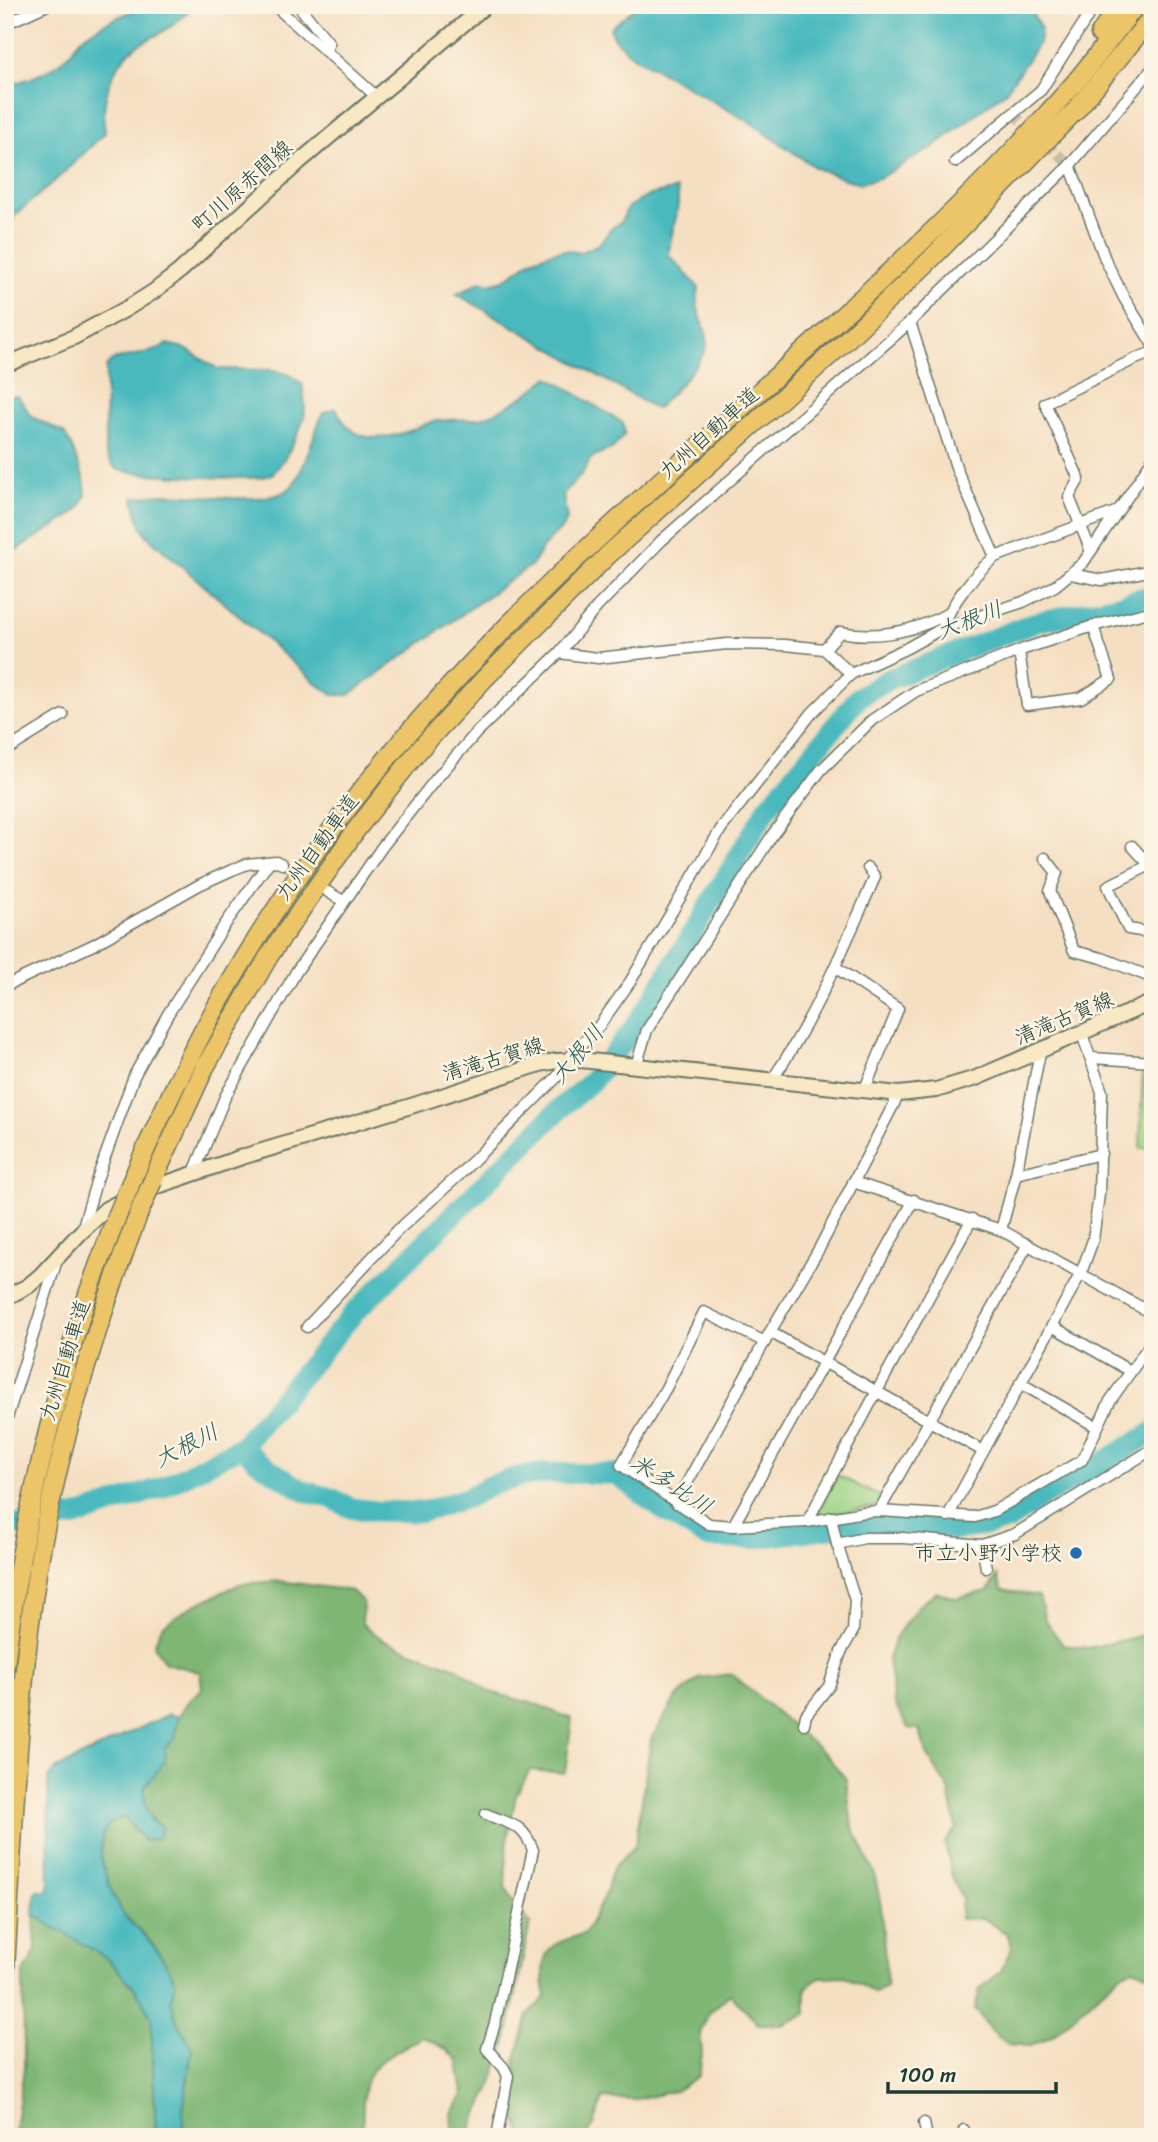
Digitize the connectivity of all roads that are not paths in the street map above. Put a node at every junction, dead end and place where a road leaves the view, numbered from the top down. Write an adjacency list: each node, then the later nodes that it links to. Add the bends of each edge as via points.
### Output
1 (47, 5): 9 (street)
2 (274, 5): 10 (street)
3 (298, 5): 10 (street, via 329,43)
4 (486, 5): 12 (main road, 町川原赤間線)
5 (1095, 5): 14 (street, via 1041,90)
6 (1119, 5): 13 (highway)
7 (1136, 5): 13 (highway, 九州自動車道, via 1073,85)
8 (1153, 16): 98 (highway, 九州自動車道, bridge, via 1076,110 968,222 839,347 608,555 485,678 419,750 356,830 269,956 205,1067 138,1214 73,1407 29,1628)
9 (5, 24)
10 (325, 51): 12 (street)
11 (1153, 68): 15 (street)
12 (377, 97): 19 (main road, 町川原赤間線, via 153,292 74,337)
13 (1006, 157): 95 (highway, 九州自動車道, bridge, via 892,269 533,600 400,743 275,910 181,1076 130,1185 79,1320 33,1493)
14 (955, 162)
15 (1070, 165): 16 (street); 17 (street, via 1105,259)
16 (909, 323): 24 (street, via 957,470); 33 (street, via 661,541)
17 (1153, 345)
18 (1153, 352): 22 (street, via 1045,403 1079,479 1069,497)
19 (5, 365)
20 (1153, 459): 21 (street)
21 (1119, 510): 22 (street); 23 (street)
22 (1081, 525): 23 (street); 24 (street)
23 (1091, 551): 26 (street)
24 (995, 557): 28 (street)
25 (1153, 570): 26 (street, via 1102,580)
26 (1071, 573): 30 (street, via 1023,602)
27 (1153, 611): 29 (street)
28 (947, 614): 30 (street); 31 (street, via 898,633 860,636 841,632)
29 (1093, 626): 32 (street); 32 (street, via 1111,679 1081,698 1027,705)
30 (943, 628): 34 (street)
31 (824, 649): 33 (street, via 727,644 598,658); 34 (street)
32 (1019, 651): 55 (street, via 916,691 872,720 821,770 773,834 647,1030)
33 (559, 653): 44 (street, via 435,780)
34 (851, 674): 53 (street, via 812,713 721,829 630,982)
35 (63, 715): 36 (street)
36 (5, 751)
37 (1132, 846): 41 (street)
38 (1045, 858): 47 (street, via 1057,873 1050,891 1074,951)
39 (268, 862): 40 (street); 48 (street, via 247,864 199,885 93,945); 66 (street, via 223,926 134,1076)
40 (282, 864)
41 (1151, 867): 45 (street, via 1108,886 1128,929)
42 (868, 868): 46 (street, via 875,877)
43 (328, 892): 44 (street)
44 (343, 901): 61 (street, via 296,972 225,1097)
45 (1153, 933)
46 (835, 967): 56 (street); 57 (street, via 898,1009)
47 (1153, 978)
48 (5, 986)
49 (1153, 1002): 50 (main road, 清滝古賀線)
50 (1082, 1034): 51 (main road, 清滝古賀線); 52 (street)
51 (1040, 1052): 58 (main road, 清滝古賀線, via 976,1078 919,1094); 60 (street)
52 (1092, 1058): 54 (street); 59 (street, via 1102,1092)
53 (574, 1060): 55 (main road, 清滝古賀線); 61 (main road, 清滝古賀線, via 540,1064); 73 (street, via 398,1230)
54 (1153, 1062)
55 (636, 1066): 56 (main road, 清滝古賀線)
56 (772, 1080): 57 (main road, 清滝古賀線)
57 (864, 1091): 58 (main road, 清滝古賀線)
58 (900, 1094): 62 (street)
59 (1101, 1154): 60 (street); 69 (street, via 1093,1240)
60 (1016, 1174): 65 (street)
61 (193, 1175): 66 (main road, 清滝古賀線, via 135,1194 106,1209)
62 (853, 1182): 63 (street); 74 (street)
63 (914, 1200): 64 (street); 77 (street)
64 (972, 1219): 65 (street); 80 (street)
65 (1001, 1230): 67 (street)
66 (81, 1232): 68 (main road, 清滝古賀線)
67 (1028, 1244): 69 (street); 81 (street)
68 (57, 1260): 70 (main road, 清滝古賀線, via 28,1286); 82 (street)
69 (1081, 1273): 71 (street); 72 (street)
70 (5, 1298)
71 (1153, 1314)
72 (1052, 1326): 78 (street); 79 (street)
73 (307, 1327)
74 (770, 1332): 76 (street); 77 (street)
75 (1153, 1340): 78 (street)
76 (765, 1342): 86 (street); 86 (street, via 704,1312 621,1465)
77 (823, 1362): 80 (street); 91 (street)
78 (1130, 1371): 83 (street)
79 (1020, 1383): 83 (street); 85 (street)
80 (877, 1391): 81 (street); 90 (street)
81 (930, 1420): 85 (street); 87 (street)
82 (5, 1424)
83 (1097, 1427): 88 (street, via 1082,1460 995,1511 975,1517)
84 (1153, 1449): 93 (street, via 1016,1534)
85 (983, 1451): 88 (street)
86 (676, 1503): 91 (street, via 709,1524)
87 (879, 1511): 88 (street); 89 (street)
88 (948, 1516)
89 (831, 1517): 90 (street); 92 (street)
90 (807, 1522): 91 (street)
91 (733, 1526)
92 (837, 1544): 93 (street, via 864,1538 903,1538); 96 (street, via 855,1600 853,1631 828,1686)
93 (982, 1545): 94 (street)
94 (986, 1568)
95 (5, 1666)
96 (804, 1724)
97 (486, 1814): 100 (street, via 527,1834 533,1850 487,2049 508,2076)
98 (5, 1969)
99 (924, 2123): 101 (street)
100 (498, 2137)
101 (927, 2137)

